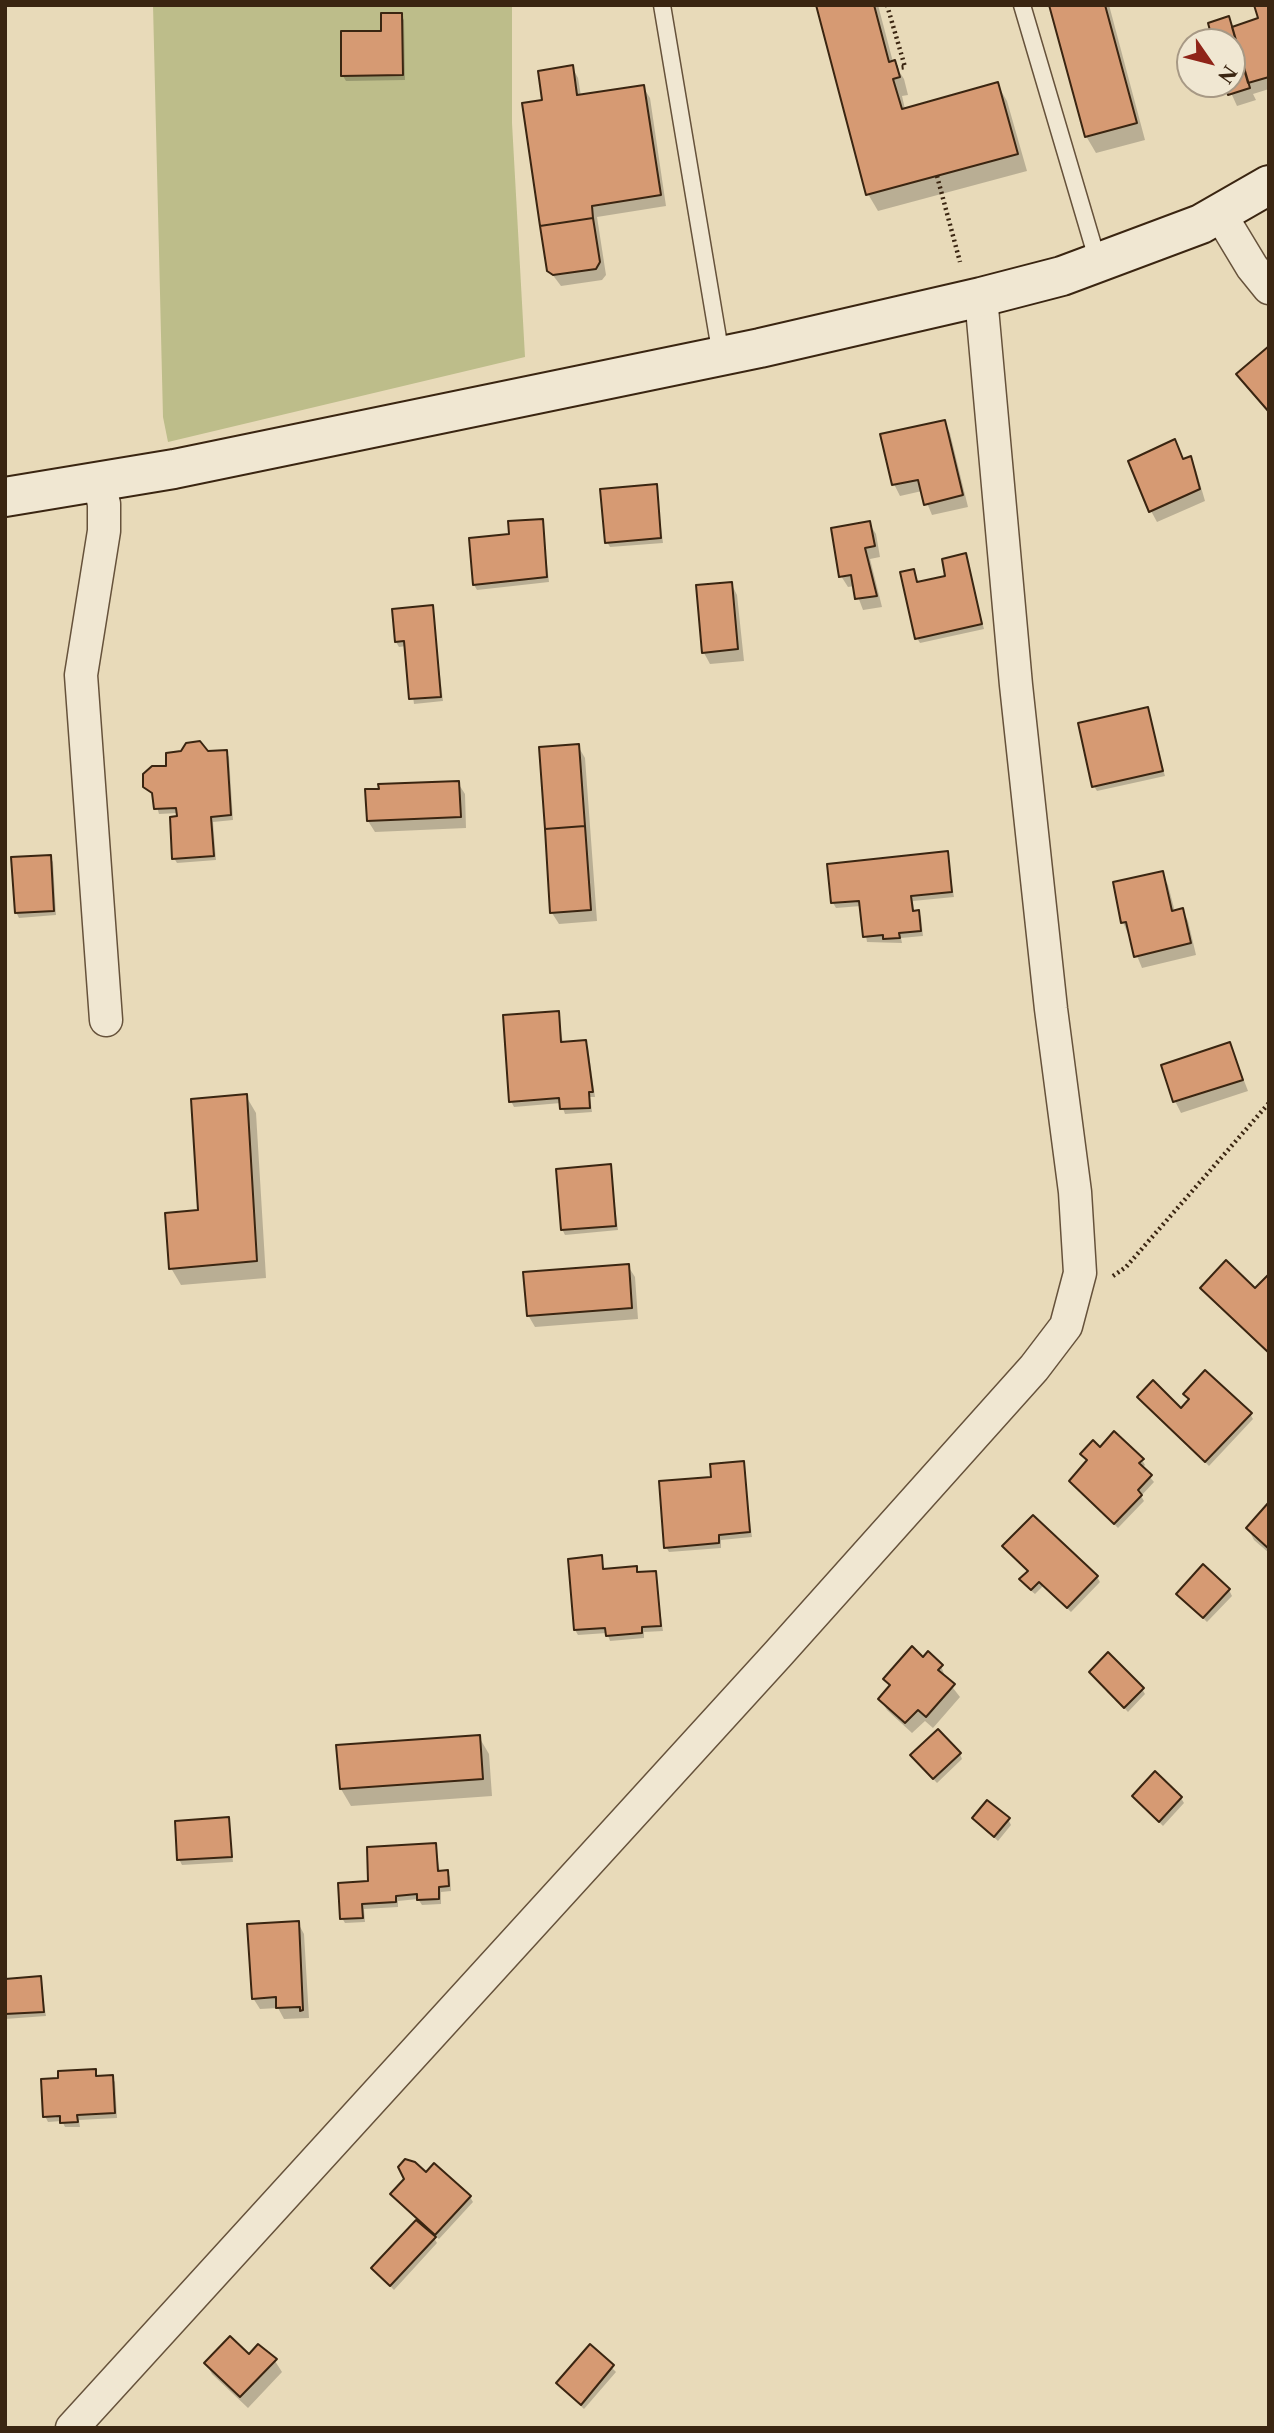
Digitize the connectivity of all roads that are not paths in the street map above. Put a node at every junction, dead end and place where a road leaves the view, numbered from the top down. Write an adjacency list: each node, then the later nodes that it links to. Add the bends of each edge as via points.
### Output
1 (662, 5): 8 (lane)
2 (1022, 5): 5 (lane)
3 (1269, 185): 4 (street)
4 (1220, 214): 5 (street); 6 (street)
5 (1098, 262): 7 (street)
6 (1269, 288)
7 (981, 297): 8 (street); 12 (street, via 1016,685 1075,1192 1080,1273 1066,1326 778,1654)
8 (721, 356): 9 (street)
9 (99, 482): 10 (street); 11 (street, via 104,531 81,675)
10 (5, 497)
11 (106, 1020)
12 (72, 2428)

